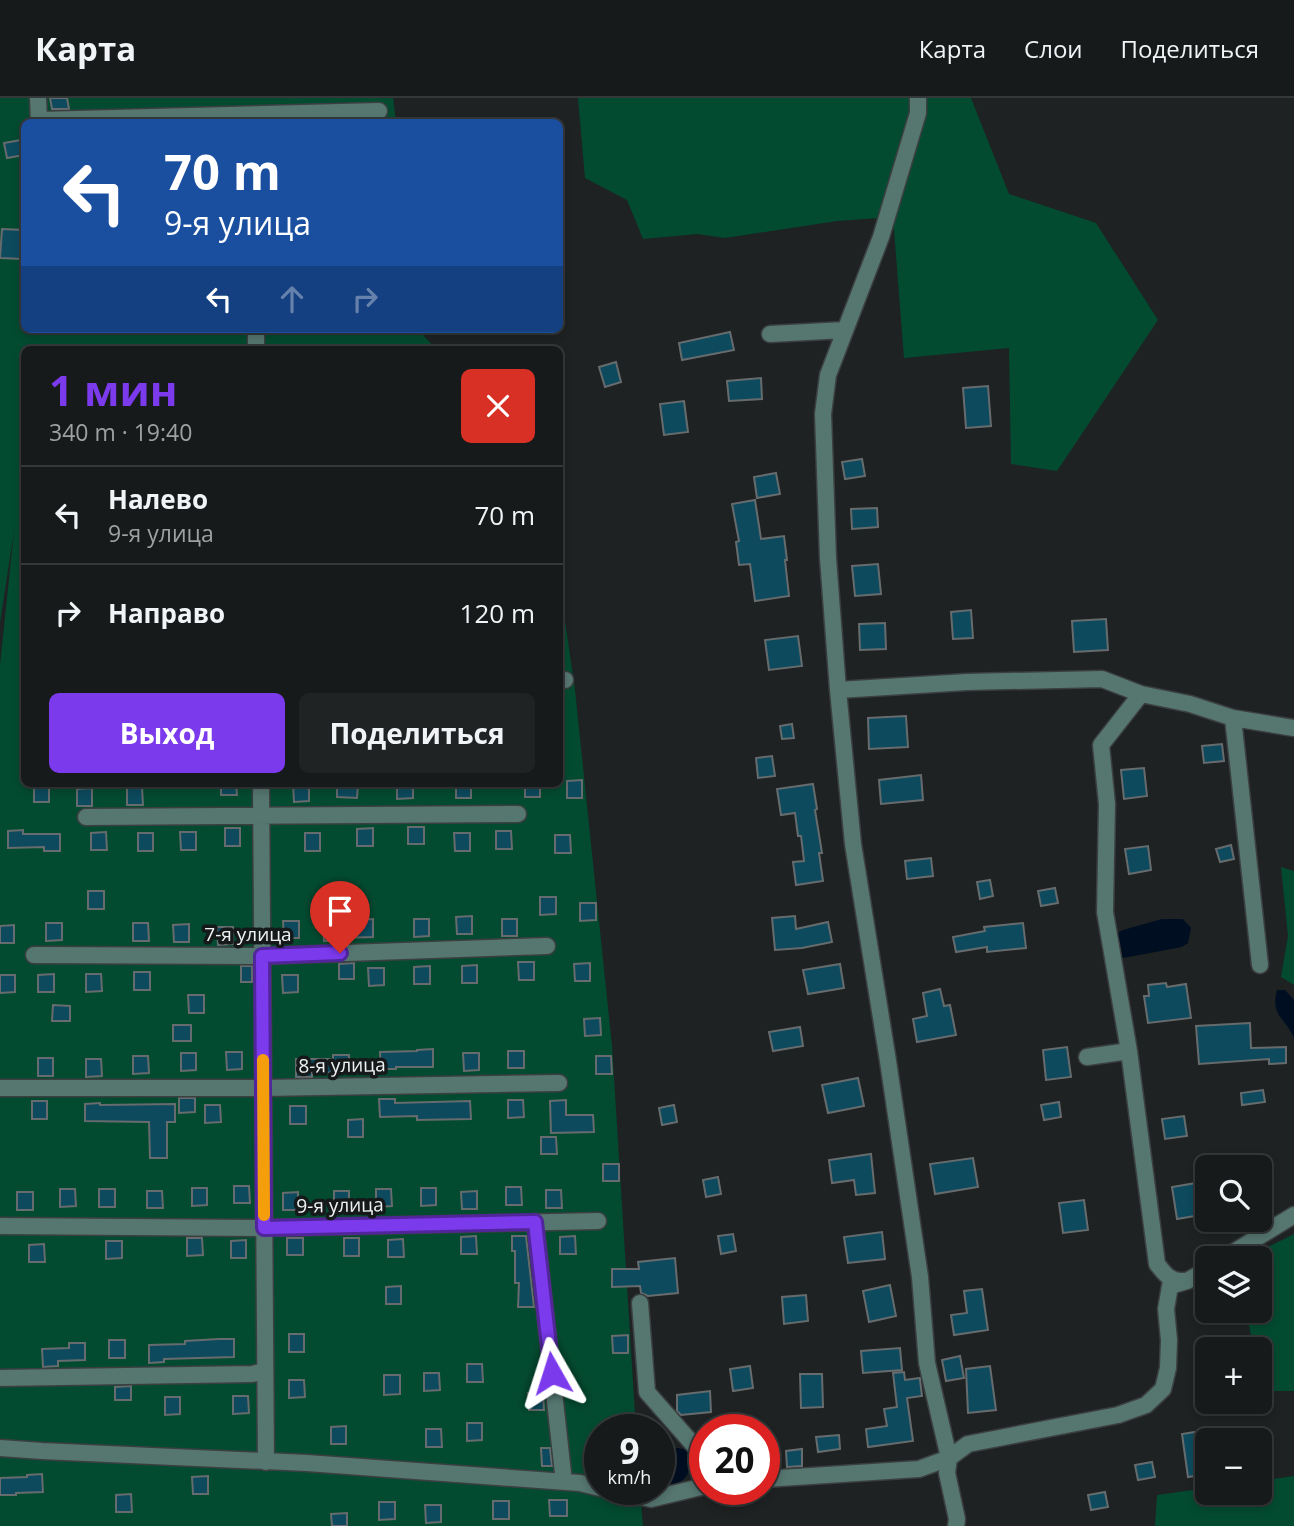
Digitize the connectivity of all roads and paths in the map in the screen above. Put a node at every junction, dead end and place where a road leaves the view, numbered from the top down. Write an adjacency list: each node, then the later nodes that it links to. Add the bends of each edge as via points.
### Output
1 (38, 98): 5 (street)
2 (918, 98): 7 (street, via 918,113 881,237)
3 (255, 111): 4 (street); 6 (street)
4 (379, 111)
5 (39, 119)
6 (82, 119)
7 (845, 330): 8 (street); 9 (street, via 828,375 823,414)
8 (770, 334)
9 (838, 690): 10 (street, via 1102,679); 39 (street, via 853,844 920,1278 927,1363)
10 (1141, 694): 11 (street); 21 (street, via 1101,745 1107,804 1105,912)
11 (1233, 718): 12 (street); 20 (street)
12 (1294, 728)
13 (261, 787): 16 (street)
14 (518, 814): 16 (street)
15 (86, 817): 16 (street)
16 (261, 817): 19 (street)
17 (547, 947): 19 (street, 7-я улица)
18 (34, 955): 19 (street, 7-я улица)
19 (262, 956): 25 (street)
20 (1260, 965)
21 (1129, 1051): 22 (street); 33 (street, via 1157,1264 1175,1282)
22 (1087, 1057)
23 (559, 1083): 25 (street, 8-я улица)
24 (0, 1088): 25 (street, 8-я улица)
25 (263, 1088): 30 (street)
26 (1294, 1215): 31 (street)
27 (598, 1221): 28 (street, 9-я улица)
28 (535, 1222): 30 (street, 9-я улица); 41 (street)
29 (0, 1226): 30 (street, 9-я улица)
30 (264, 1228): 35 (street)
31 (1244, 1246)
32 (1195, 1276): 33 (street)
33 (1187, 1281): 39 (street, via 1170,1286 1168,1368 1163,1389 1146,1405 1118,1415 968,1444)
34 (640, 1303): 37 (street, via 647,1392)
35 (265, 1371): 36 (street); 40 (street)
36 (0, 1378)
37 (689, 1439)
38 (0, 1448): 40 (street)
39 (949, 1458): 42 (street, via 919,1469); 44 (street, via 947,1473)
40 (266, 1462): 43 (street)
41 (562, 1473)
42 (780, 1478)
43 (584, 1484)
44 (957, 1526)

